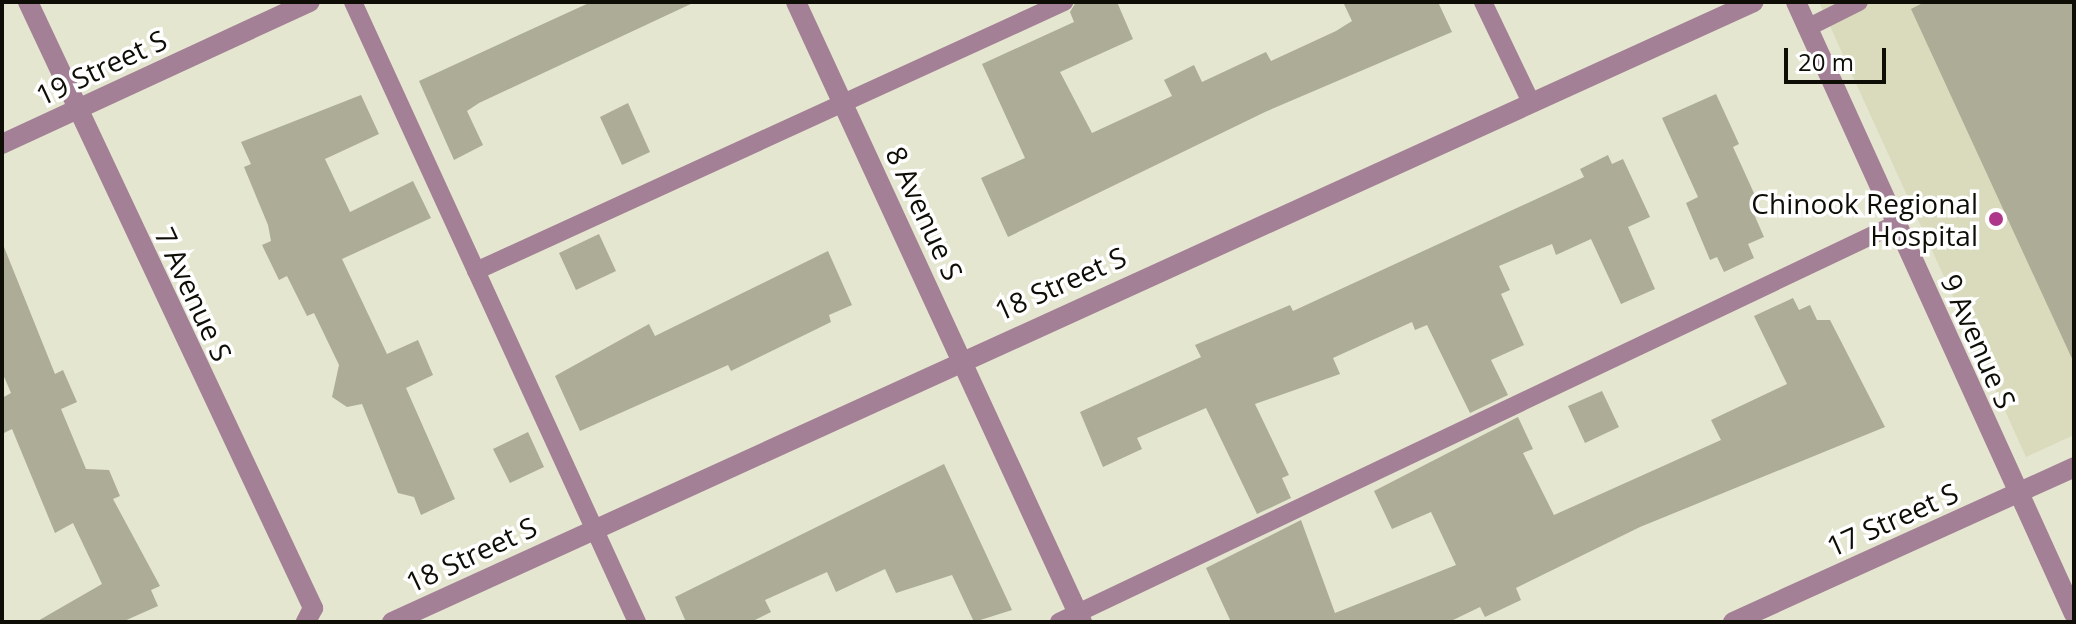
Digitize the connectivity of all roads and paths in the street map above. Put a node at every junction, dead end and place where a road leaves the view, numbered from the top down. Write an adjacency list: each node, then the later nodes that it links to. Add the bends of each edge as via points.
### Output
1 (28, 2): 13 (street, 7 Avenue S)
2 (310, 2): 13 (street, 19 Street S)
3 (353, 2): 16 (lane)
4 (796, 2): 12 (street, 8 Avenue S)
5 (1064, 2): 12 (lane)
6 (1483, 2): 11 (lane)
7 (1754, 2): 11 (street, 18 Street S)
8 (1796, 2): 10 (street, 9 Avenue S)
9 (1859, 2): 10 (lane)
10 (1807, 28): 15 (street, 9 Avenue S)
11 (1531, 102): 17 (street, 18 Street S)
12 (843, 103): 16 (lane); 17 (street, 8 Avenue S)
13 (76, 109): 14 (street, 19 Street S); 22 (street, 7 Avenue S)
14 (2, 144)
15 (1896, 224): 19 (street, 9 Avenue S); 24 (lane)
16 (476, 271): 20 (lane)
17 (961, 358): 20 (street, 18 Street S); 24 (street, 8 Avenue S)
18 (2074, 467): 19 (street, 17 Street S)
19 (2018, 493): 21 (street, 9 Avenue S); 23 (street, 17 Street S)
20 (593, 529): 25 (street, 18 Street S); 26 (lane)
21 (2074, 614)
22 (310, 615)
23 (1762, 616): 28 (street, 17 Street S)
24 (1080, 617): 27 (lane)
25 (392, 622)
26 (637, 622)
27 (1059, 622)
28 (1733, 622)

